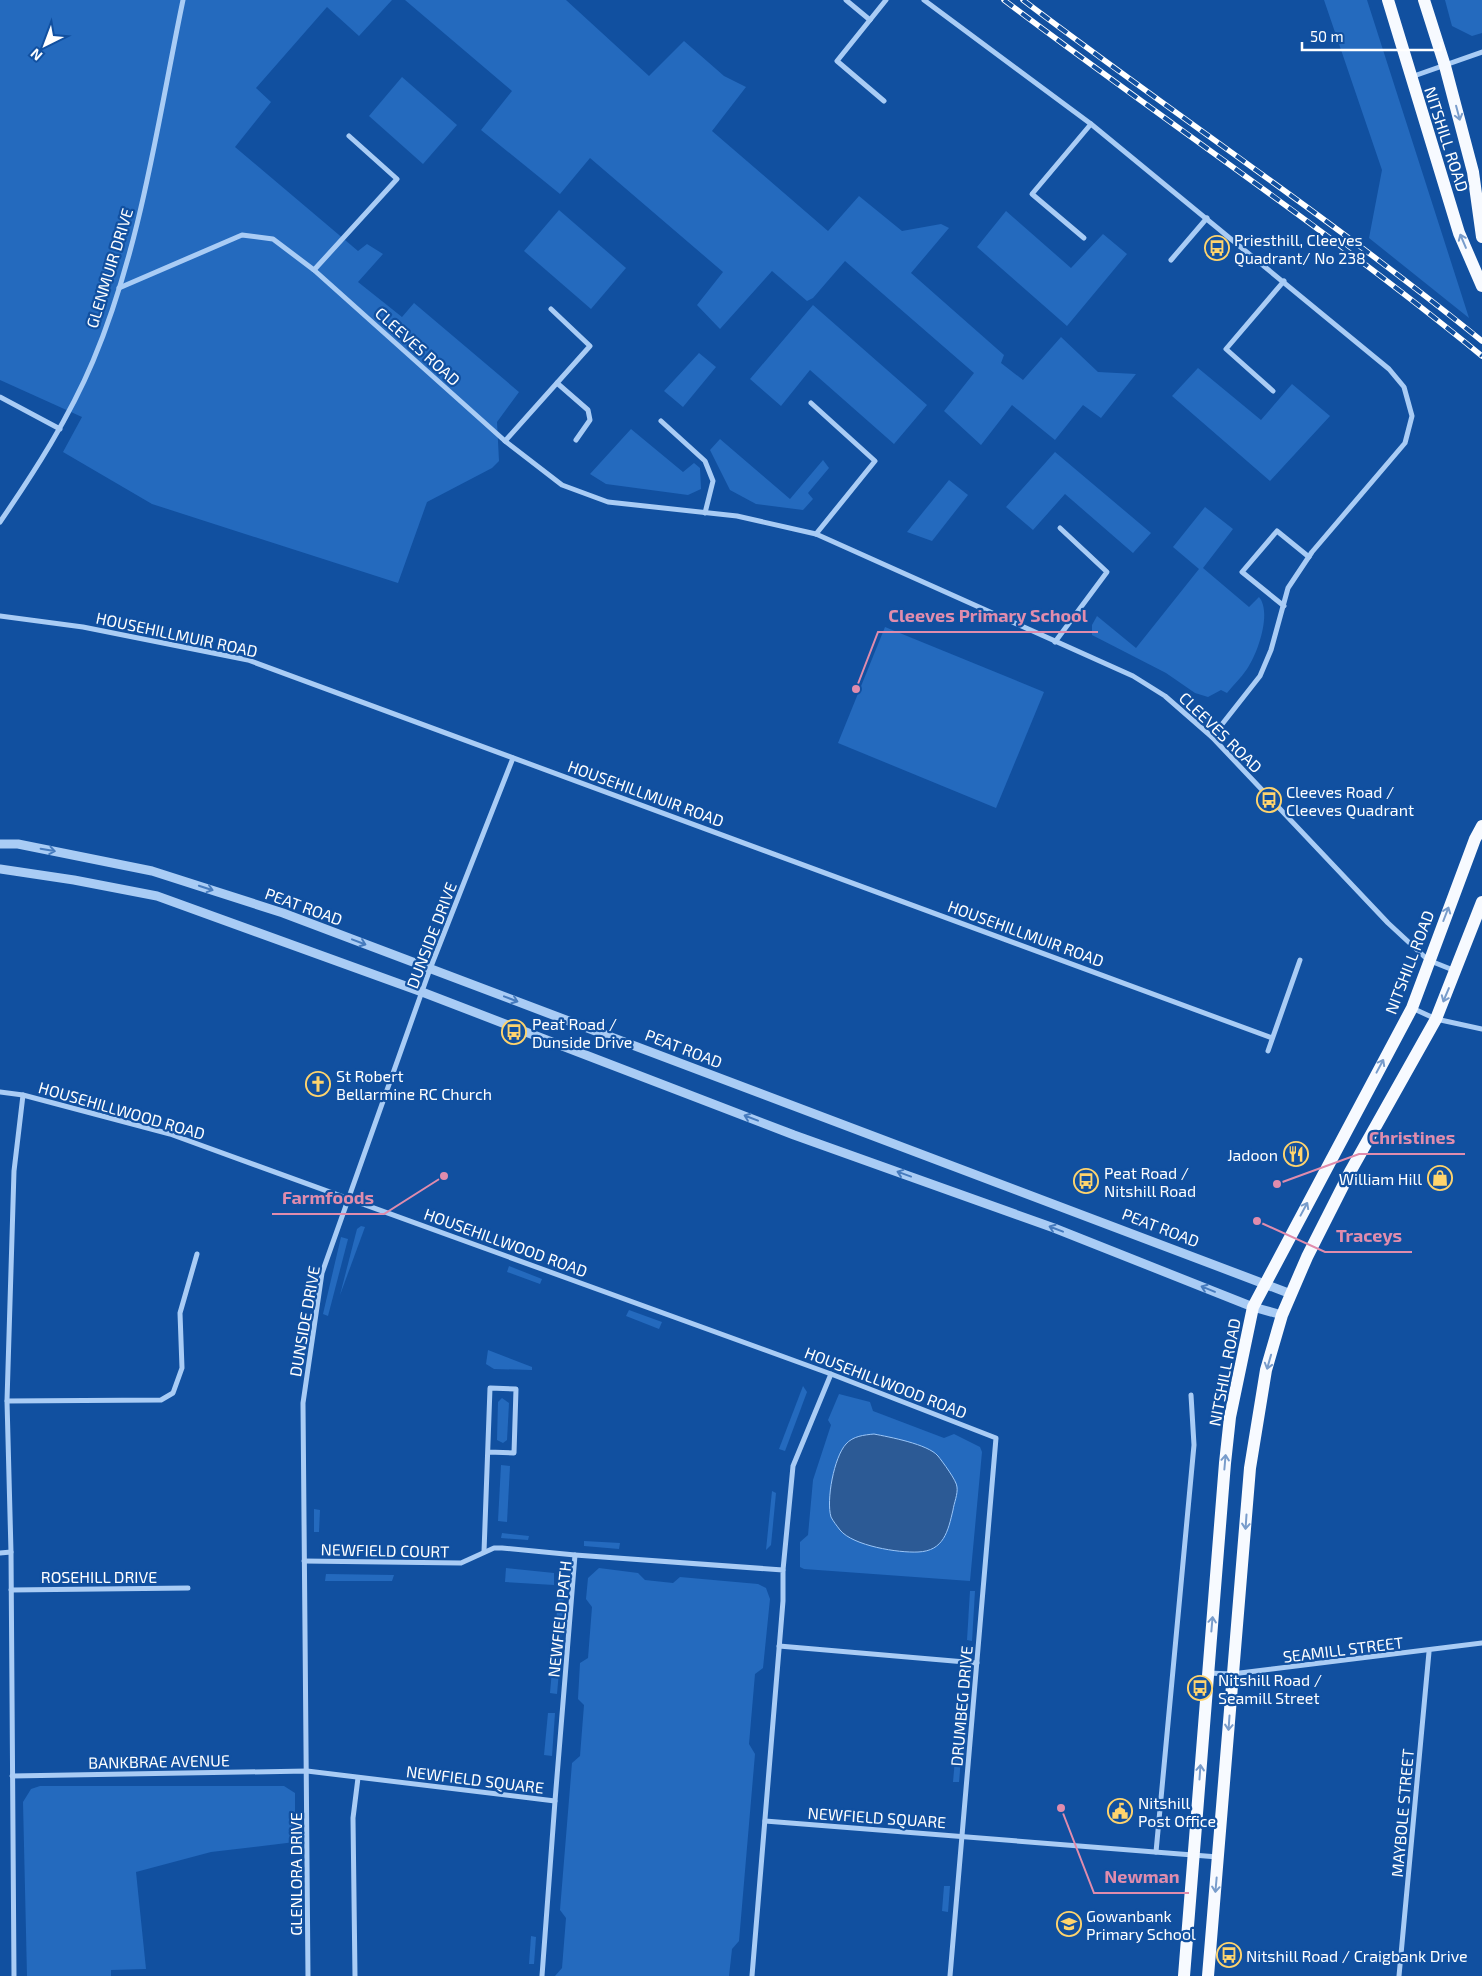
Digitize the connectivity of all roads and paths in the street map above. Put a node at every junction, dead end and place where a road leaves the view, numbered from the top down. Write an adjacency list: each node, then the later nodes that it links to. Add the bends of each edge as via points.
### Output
1 (183, 0): 21 (street, GLENMUIR DRIVE, via 138,218)
2 (846, 0): 7 (street)
3 (886, 0): 7 (street)
4 (924, 0): 12 (street)
5 (1388, 0): 10 (main road, NITSHILL ROAD)
6 (1424, 0): 9 (main road, NITSHILL ROAD)
7 (870, 20): 11 (street, via 838,61)
8 (1482, 52): 9 (street)
9 (1445, 66): 10 (street); 15 (main road, NITSHILL ROAD, one-way to 15, via 1473,172)
10 (1411, 77): 20 (main road, NITSHILL ROAD, one-way to 10, via 1460,234)
11 (884, 101)
12 (1091, 124): 14 (street); 16 (street, via 1032,194)
13 (350, 136): 18 (street, via 397,179)
14 (1207, 218): 17 (street); 19 (street)
15 (1482, 237)
16 (1084, 238)
17 (1171, 260)
18 (314, 270): 21 (street, CLEEVES ROAD, via 274,239 242,236); 30 (street, CLEEVES ROAD)
19 (1284, 281): 24 (street, via 1226,349); 35 (street, via 1389,369 1404,387 1412,416 1405,443)
20 (1482, 286)
21 (119, 288): 28 (street, GLENMUIR DRIVE, via 93,361)
22 (551, 309): 23 (street, via 590,346)
23 (557, 383): 29 (street, via 588,410 590,420); 30 (street)
24 (1273, 391)
25 (0, 397): 28 (street)
26 (811, 403): 34 (street, via 876,461)
27 (661, 421): 31 (street, via 705,460 713,481)
28 (60, 429): 32 (street, GLENMUIR DRIVE)
29 (576, 440)
30 (505, 441): 31 (street, CLEEVES ROAD, via 569,488 608,502)
31 (705, 514): 34 (street, CLEEVES ROAD, via 737,516)
32 (0, 522)
33 (1060, 528): 38 (street, via 1107,572)
34 (816, 534): 38 (street, CLEEVES ROAD)
35 (1309, 557): 36 (street, via 1288,588); 36 (street, via 1276,531 1242,572)
36 (1284, 606): 39 (street, via 1260,676)
37 (0, 616): 40 (street, HOUSEHILLMUIR ROAD, via 83,627 248,660)
38 (1055, 642): 39 (street, CLEEVES ROAD, via 1133,676 1165,696)
39 (1212, 738): 46 (street, CLEEVES ROAD, via 1381,916)
40 (513, 758): 47 (street, DUNSIDE DRIVE); 53 (street, HOUSEHILLMUIR ROAD)
41 (1482, 826): 46 (main road, NITSHILL ROAD, one-way to 41)
42 (0, 844): 47 (street, PEAT ROAD, one-way to 47, via 152,870 283,913)
43 (0, 869): 49 (street, via 157,896)
44 (1482, 902): 48 (main road)
45 (1300, 960): 53 (street)
46 (1428, 960): 48 (street, CLEEVES ROAD); 50 (main road, NITSHILL ROAD)
47 (430, 969): 49 (street, DUNSIDE DRIVE); 59 (street, PEAT ROAD, one-way to 59)
48 (1456, 972): 51 (main road, one-way to 51)
49 (422, 992): 57 (street, DUNSIDE DRIVE); 61 (street, one-way to 49, via 1054,1228 794,1135)
50 (1412, 1008): 51 (street); 59 (main road, NITSHILL ROAD, one-way to 50)
51 (1436, 1019): 52 (street); 60 (main road, via 1350,1172)
52 (1482, 1028)
53 (1272, 1038): 54 (street)
54 (1268, 1050)
55 (0, 1092): 56 (street, HOUSEHILLWOOD ROAD)
56 (23, 1094): 57 (street, HOUSEHILLWOOD ROAD, via 170,1134); 65 (street, via 14,1170)
57 (347, 1198): 63 (street, HOUSEHILLWOOD ROAD); 72 (street, DUNSIDE DRIVE, via 322,1273 303,1403)
58 (197, 1254): 65 (street, via 180,1313 182,1368 173,1393 161,1400)
59 (1264, 1283): 60 (street, PEAT ROAD); 61 (main road, NITSHILL ROAD)
60 (1291, 1294): 62 (main road)
61 (1253, 1307): 62 (street); 80 (main road, NITSHILL ROAD, one-way to 61, via 1230,1417)
62 (1282, 1315): 81 (main road, one-way to 81, via 1266,1370 1250,1468)
63 (831, 1374): 66 (street, HOUSEHILLWOOD ROAD); 73 (street, via 793,1466)
64 (1191, 1395): 88 (street, via 1194,1445)
65 (7, 1401): 68 (street)
66 (996, 1438): 79 (street, DRUMBEG DRIVE)
67 (488, 1452): 67 (street, via 490,1388 516,1389 514,1453); 69 (street)
68 (11, 1552): 70 (street); 75 (street)
69 (484, 1552): 71 (street, NEWFIELD COURT, via 502,1548); 72 (street, NEWFIELD COURT, via 461,1563)
70 (0, 1553)
71 (575, 1555): 73 (street, NEWFIELD PATH); 85 (street, NEWFIELD PATH)
72 (304, 1561): 82 (street, DUNSIDE DRIVE)
73 (783, 1570): 77 (street)
74 (188, 1588): 75 (street, ROSEHILL DRIVE)
75 (12, 1590): 83 (street)
76 (1482, 1643): 78 (street, SEAMILL STREET)
77 (779, 1646): 79 (street); 86 (street)
78 (1429, 1652): 81 (street, SEAMILL STREET); 99 (street, MAYBOLE STREET)
79 (977, 1663): 87 (street, DRUMBEG DRIVE)
80 (1207, 1673): 81 (street, SEAMILL STREET); 89 (main road, NITSHILL ROAD, one-way to 80)
81 (1232, 1674): 90 (main road, one-way to 90)
82 (307, 1771): 83 (street, BANKBRAE AVENUE); 84 (street, NEWFIELD SQUARE); 92 (street, GLENLORA DRIVE)
83 (12, 1776): 91 (street)
84 (358, 1778): 85 (street, NEWFIELD SQUARE); 93 (street, via 353,1818)
85 (555, 1801): 94 (street, NEWFIELD SQUARE)
86 (765, 1821): 87 (street, NEWFIELD SQUARE); 95 (street)
87 (962, 1836): 88 (street, NEWFIELD SQUARE); 96 (street, DRUMBEG DRIVE)
88 (1156, 1852): 89 (street, NEWFIELD SQUARE)
89 (1194, 1856): 90 (street, NEWFIELD SQUARE); 97 (main road, NITSHILL ROAD)
90 (1218, 1857): 98 (main road, one-way to 98)
91 (14, 1976)
92 (308, 1976)
93 (355, 1976)
94 (542, 1976)
95 (752, 1976)
96 (950, 1976)
97 (1184, 1976)
98 (1208, 1976)
99 (1399, 1976)

